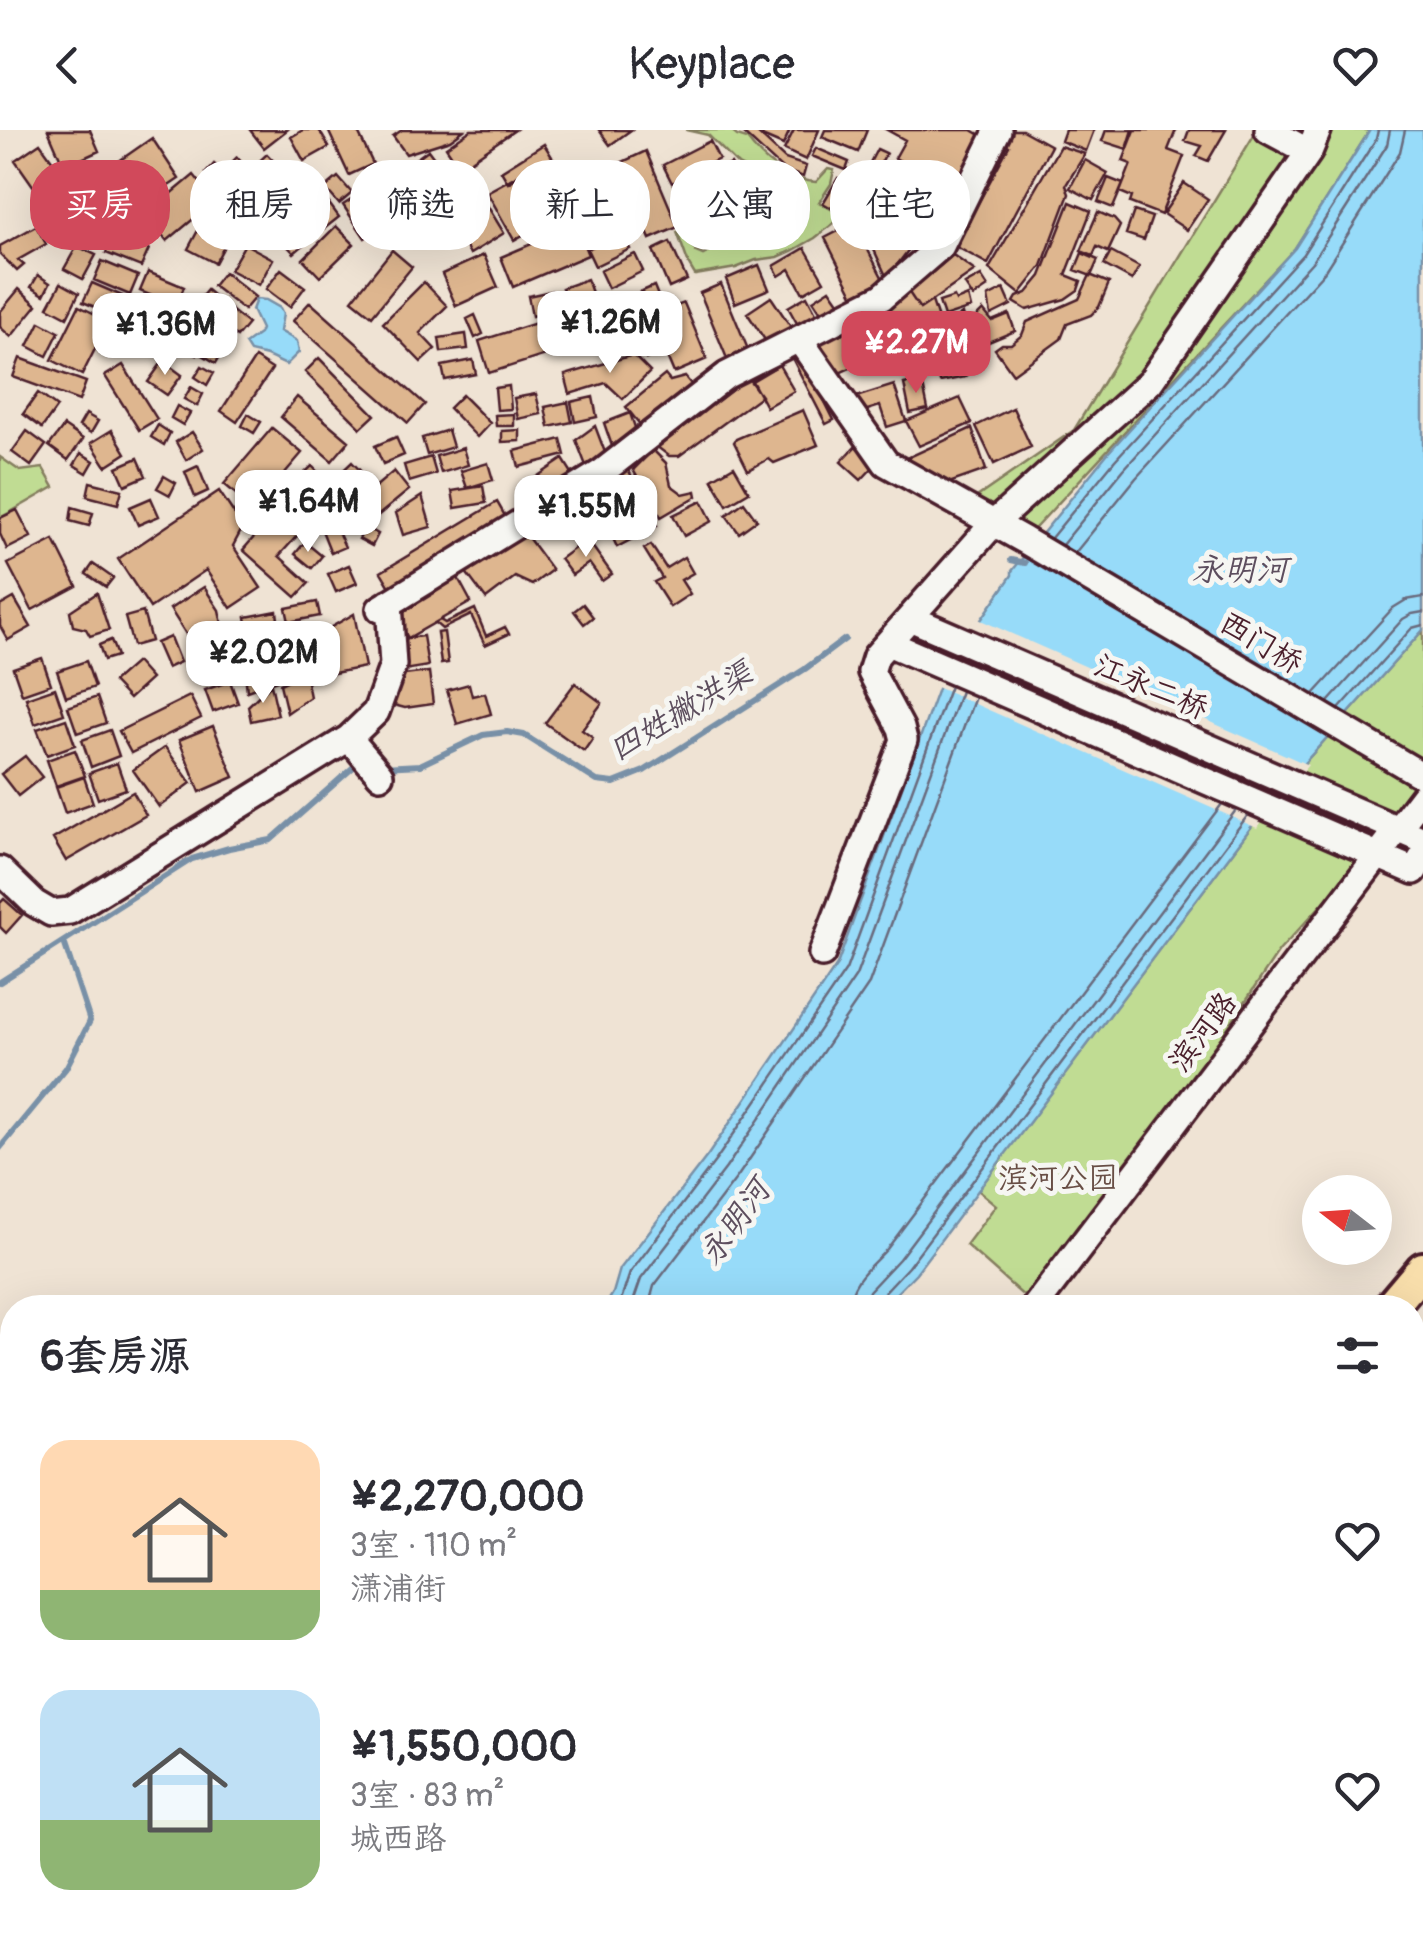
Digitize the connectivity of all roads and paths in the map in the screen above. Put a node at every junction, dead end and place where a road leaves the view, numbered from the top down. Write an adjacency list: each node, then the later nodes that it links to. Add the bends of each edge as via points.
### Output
1 (998, 130): 4 (street, via 941,246 882,297)
2 (1268, 130): 3 (street)
3 (1313, 141): 5 (street, via 1150,382)
4 (799, 339): 5 (street, 西门桥, via 886,463); 8 (street, via 727,375 601,474 384,606 392,665)
5 (994, 523): 6 (street); 10 (street, 西门桥)
6 (910, 618): 7 (street); 12 (street, 江永二桥)
7 (888, 643): 14 (street); 17 (street, via 871,672 904,740)
8 (356, 745): 9 (street); 16 (street, via 70,911 51,914)
9 (380, 775)
10 (1423, 776)
11 (1423, 796): 12 (street, 滨河路)
12 (1398, 829): 13 (street, 江永二桥); 14 (street, 滨河路)
13 (1423, 840)
14 (1378, 856): 15 (street, via 1414,871); 19 (street, 滨河路)
15 (1423, 856)
16 (0, 870)
17 (822, 954)
18 (1423, 1269): 20 (main road)
19 (1044, 1295)
20 (1401, 1295)

